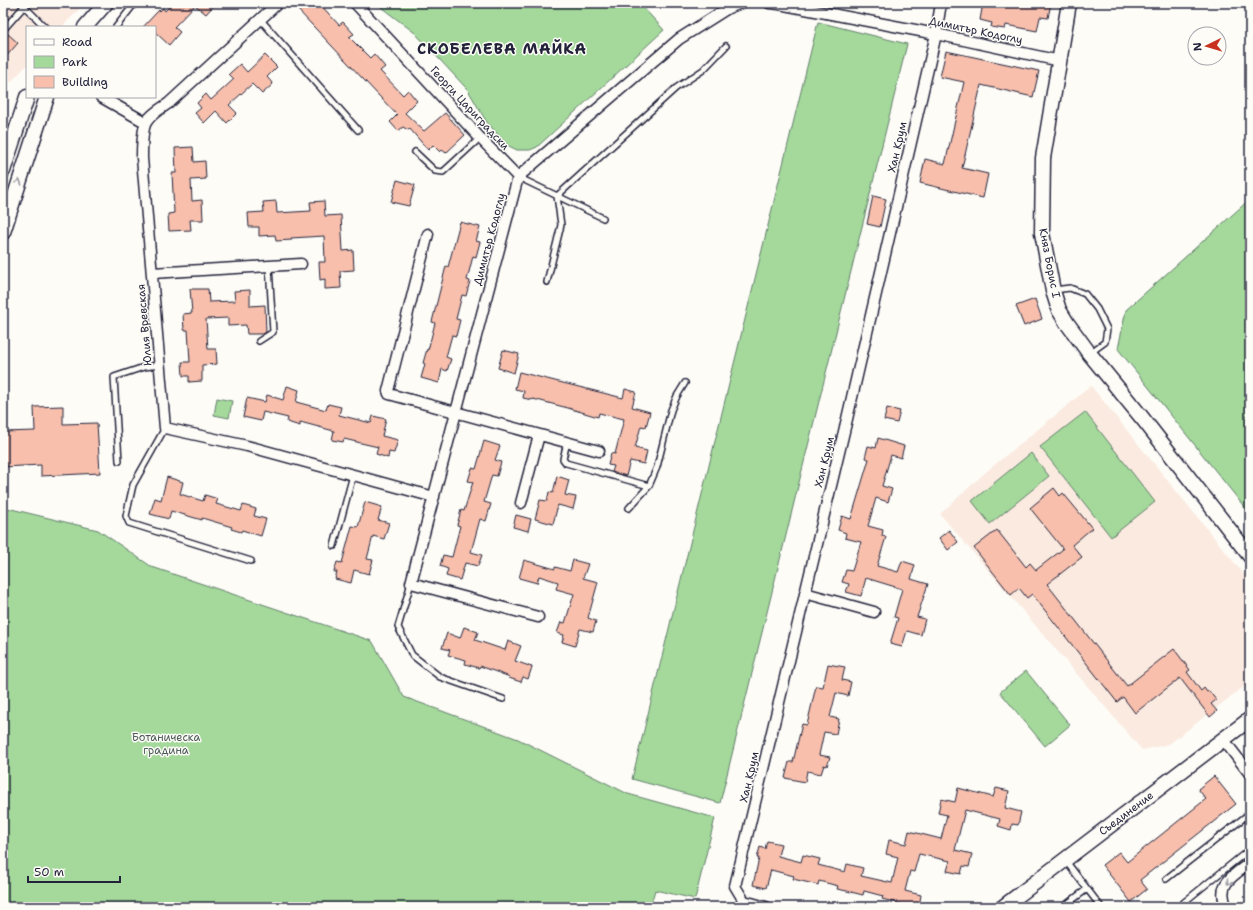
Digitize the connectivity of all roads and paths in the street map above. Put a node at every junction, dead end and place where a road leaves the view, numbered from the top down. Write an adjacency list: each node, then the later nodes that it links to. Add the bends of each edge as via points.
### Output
1 (106, 3): 13 (street)
2 (136, 3): 14 (lane)
3 (278, 3): 11 (street)
4 (355, 3): 24 (street, Георги Цариградски)
5 (741, 3): 10 (street)
6 (769, 3): 16 (street, Димитър Кодоглу)
7 (941, 3): 16 (street, Хан Крум)
8 (1069, 3): 18 (street, Княз Борис I)
9 (24, 4): 12 (lane); 15 (lane)
10 (728, 6): 27 (street, via 679,39)
11 (260, 19): 22 (street); 23 (lane)
12 (45, 26)
13 (86, 26)
14 (117, 26)
15 (3, 30)
16 (936, 34): 18 (street, Димитър Кодоглу); 56 (street, Хан Крум)
17 (726, 46): 28 (lane, via 703,70 676,88)
18 (1060, 61): 36 (street, Княз Борис I, via 1043,158 1042,233)
19 (27, 98): 26 (street)
20 (47, 98): 30 (street, one-way to 20)
21 (103, 98): 22 (street)
22 (145, 122): 34 (street, Юлия Вревская, via 142,158)
23 (358, 130)
24 (480, 138): 25 (lane, via 443,172 435,171); 27 (street, Георги Цариградски)
25 (415, 152)
26 (3, 171)
27 (518, 177): 28 (lane); 41 (street, Димитър Кодоглу)
28 (557, 196): 29 (lane); 35 (lane, via 561,225)
29 (604, 218)
30 (3, 232)
31 (428, 234): 41 (street, via 388,390 389,394)
32 (301, 264): 33 (street)
33 (269, 266): 34 (street); 37 (lane, via 273,332)
34 (152, 273): 39 (street, Юлия Вревская)
35 (547, 282)
36 (1053, 291): 38 (street, Княз Борис I, via 1059,310); 38 (lane, via 1070,288 1085,294 1097,309 1107,329 1105,342)
37 (259, 341)
38 (1089, 353): 53 (street, Княз Борис I)
39 (160, 365): 42 (street, Юлия Вревская); 46 (lane, via 144,367 114,377)
40 (685, 383): 48 (lane, via 676,396 671,410 657,467)
41 (456, 412): 43 (street); 49 (street, Димитър Кодоглу)
42 (165, 428): 47 (street, via 247,446); 54 (lane, via 133,485 126,516 129,523)
43 (539, 435): 44 (street); 50 (street)
44 (567, 442): 45 (street); 48 (lane, via 563,459 566,463)
45 (599, 451)
46 (119, 461)
47 (353, 475): 49 (street); 52 (lane)
48 (649, 486): 51 (lane)
49 (434, 497): 55 (street, Димитър Кодоглу)
50 (521, 504)
51 (629, 508)
52 (334, 546)
53 (1250, 556)
54 (251, 561)
55 (411, 583): 58 (street); 59 (lane, via 398,627 412,655 440,677)
56 (805, 593): 57 (street); 70 (street, Хан Крум, via 735,886)
57 (874, 612)
58 (538, 617)
59 (503, 699)
60 (1250, 719): 61 (street, Съединение)
61 (1224, 739): 62 (street); 65 (street, Съединение)
62 (1250, 774)
63 (1250, 813): 67 (lane)
64 (1250, 849): 69 (lane)
65 (1064, 860): 68 (lane); 72 (street, Съединение)
66 (1250, 863): 75 (street, one-way to 75, via 1229,879 1223,890 1223,900)
67 (1166, 879)
68 (1087, 889): 73 (lane); 74 (lane)
69 (1183, 903)
70 (740, 904): 71 (street, Хан Крум)
71 (766, 907)
72 (1003, 907)
73 (1063, 907)
74 (1101, 907)
75 (1227, 907)

